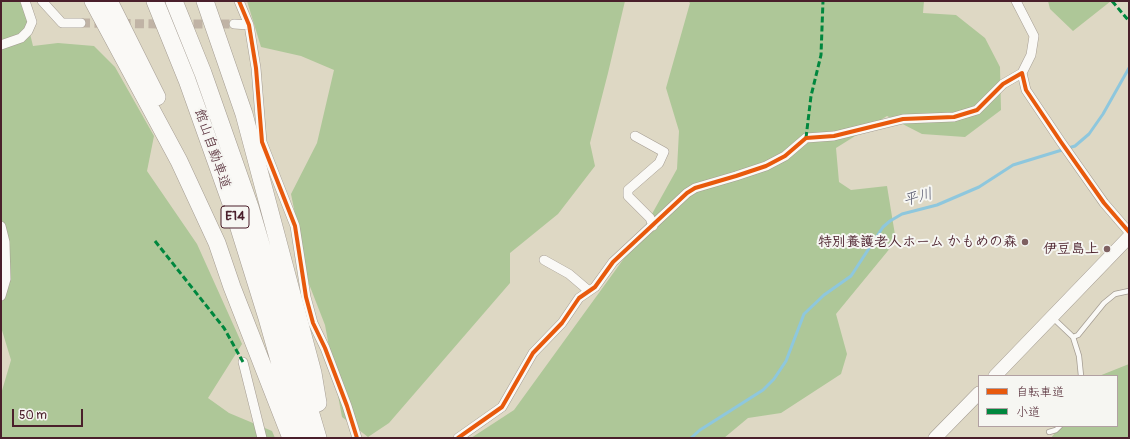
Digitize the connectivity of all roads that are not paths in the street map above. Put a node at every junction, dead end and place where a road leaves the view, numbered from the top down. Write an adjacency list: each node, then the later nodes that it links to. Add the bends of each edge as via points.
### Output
1 (25, 1): 14 (street, via 32,22 28,31 21,38)
2 (42, 1): 11 (street, via 62,23)
3 (93, 1): 22 (highway, via 179,161)
4 (109, 1): 22 (highway, via 187,161)
5 (156, 1): 38 (highway, 館山自動車道 / E14, via 234,212)
6 (174, 1): 39 (highway, 館山自動車道 / E14, via 203,73 250,207)
7 (205, 1): 15 (highway)
8 (216, 1): 15 (highway, via 228,44)
9 (239, 1): 13 (street)
10 (1016, 1): 16 (street, via 1034,36 1031,55)
11 (81, 23)
12 (234, 24): 13 (street)
13 (249, 25): 41 (street, via 256,68 262,142 295,226 306,297 313,323 328,356)
14 (1, 45)
15 (225, 59): 40 (highway, via 244,114 313,373)
16 (1022, 73): 19 (street, via 1003,84 977,110 954,117 903,119 834,136 806,138 785,156 766,166 695,188); 20 (street, via 1026,90 1104,204)
17 (635, 136): 19 (street, via 664,152 659,163 628,190 628,196 650,218)
18 (1, 226): 26 (street, via 5,242 6,279)
19 (653, 226): 24 (street, via 613,262 595,287)
20 (1129, 232)
21 (1129, 237): 27 (street)
22 (217, 243): 37 (highway)
23 (544, 260): 24 (street, via 569,274)
24 (589, 291): 42 (street, via 579,298 562,323 533,353 502,407)
25 (1129, 291): 28 (lane, via 1115,294 1104,303 1078,335)
26 (1, 296)
27 (1052, 316): 28 (lane); 30 (street)
28 (1073, 337): 31 (lane, via 1079,356)
29 (243, 362): 36 (street)
30 (996, 375)
31 (1081, 375)
32 (978, 394): 35 (street)
33 (1059, 427): 34 (lane)
34 (1049, 432)
35 (940, 436)
36 (262, 438)
37 (291, 438)
38 (301, 438)
39 (318, 438)
40 (324, 438)
41 (357, 438)
42 (458, 438)

